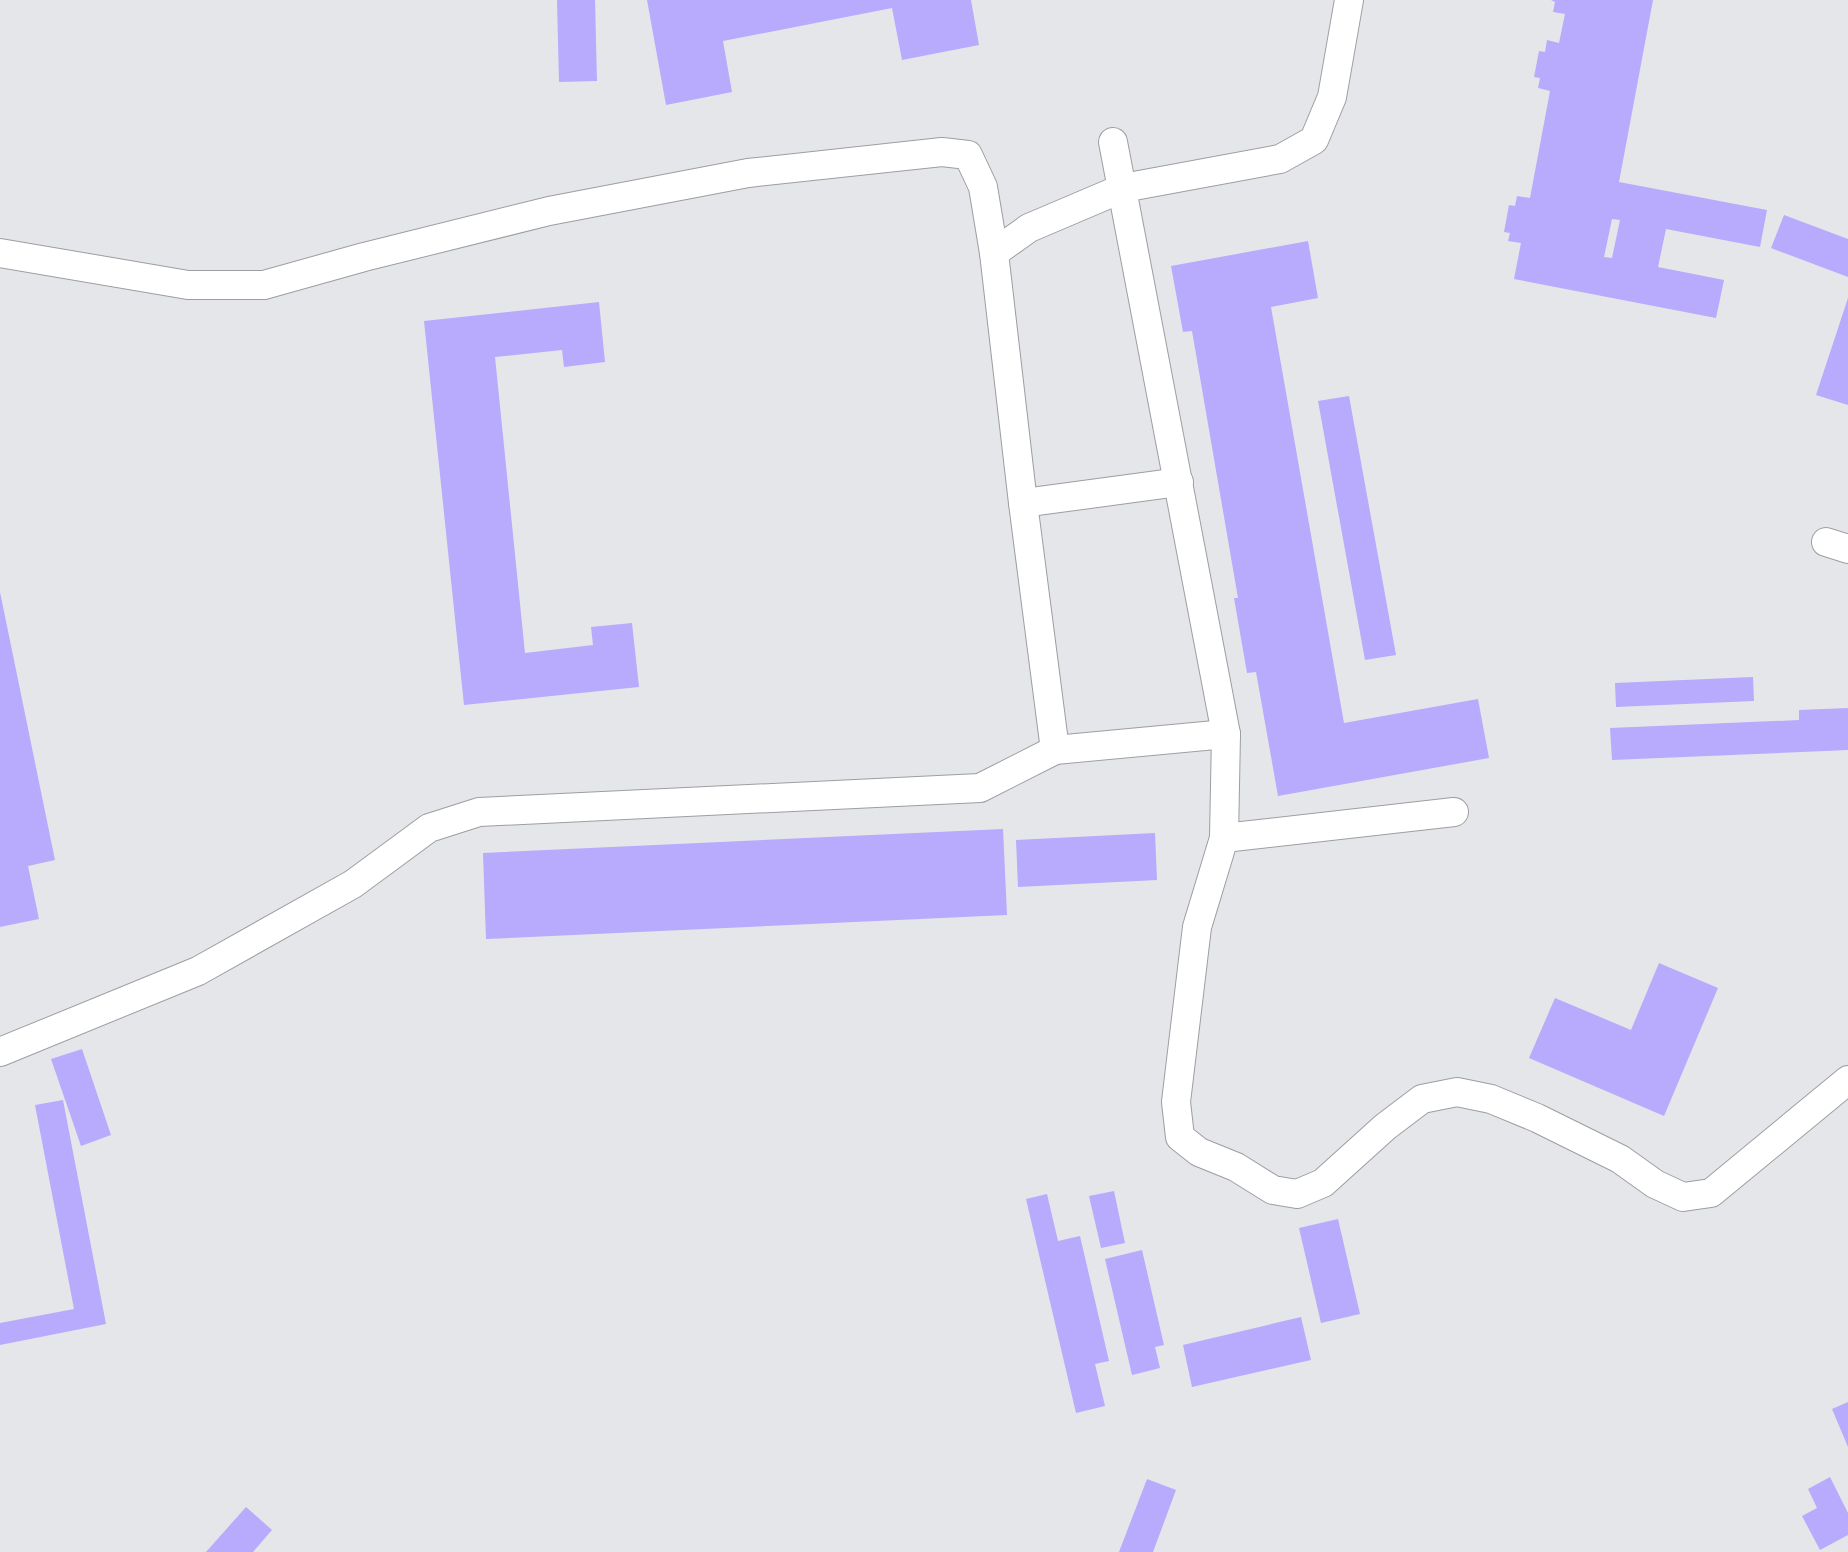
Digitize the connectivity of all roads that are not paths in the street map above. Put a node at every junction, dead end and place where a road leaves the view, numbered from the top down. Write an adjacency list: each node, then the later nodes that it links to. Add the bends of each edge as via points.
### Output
1 (1350, 0): 3 (street, via 1332,97 1314,140 1280,159)
2 (1113, 142): 3 (street)
3 (1123, 188): 5 (street, via 1029,228); 6 (street)
4 (0, 253): 5 (street, via 188,285 264,285 549,211 748,173 942,152 968,155 983,187)
5 (994, 253): 7 (street)
6 (1178, 482): 7 (street); 8 (street)
7 (1023, 504): 9 (street)
8 (1226, 734): 9 (street); 11 (street)
9 (1055, 750): 12 (street, via 980,788 479,812 430,828 353,884 198,971)
10 (1454, 812): 11 (street)
11 (1224, 838): 13 (street, via 1196,927 1176,1102 1180,1137 1199,1152 1236,1167 1273,1190 1297,1194 1323,1183 1422,1099 1457,1092 1491,1098 1537,1118 1620,1159 1655,1184 1683,1197 1711,1193)
12 (0, 1052)
13 (1848, 1080)

